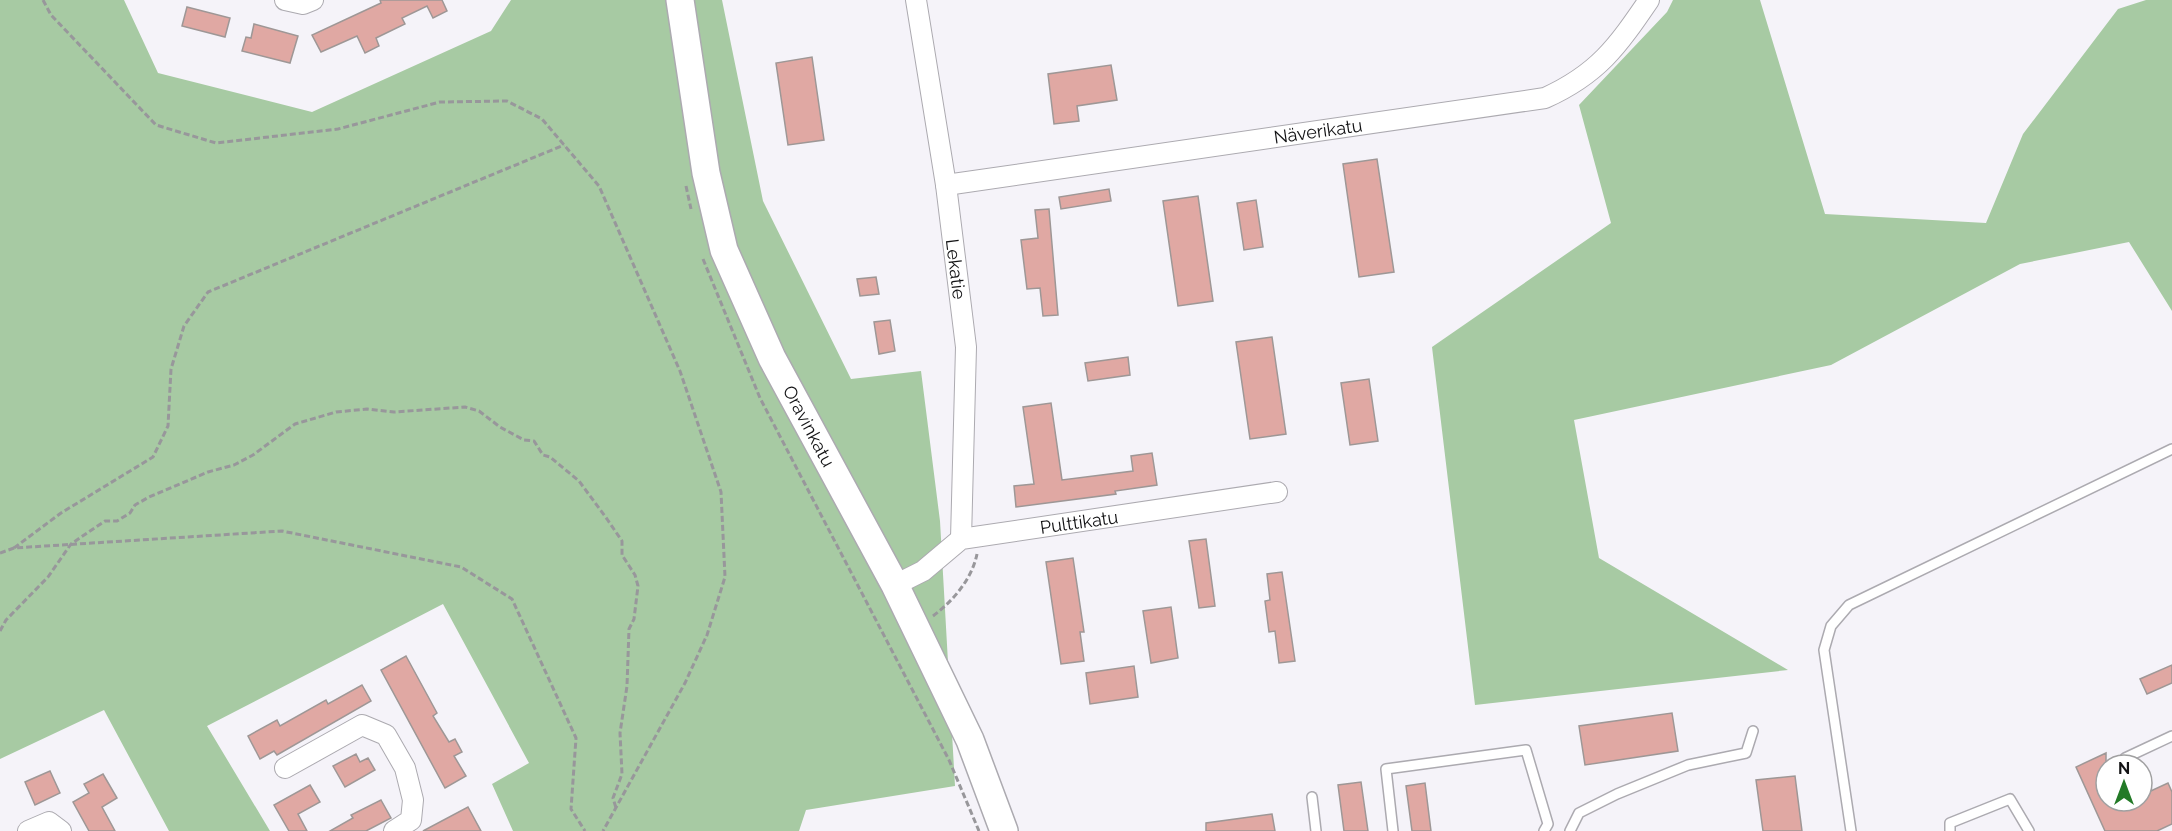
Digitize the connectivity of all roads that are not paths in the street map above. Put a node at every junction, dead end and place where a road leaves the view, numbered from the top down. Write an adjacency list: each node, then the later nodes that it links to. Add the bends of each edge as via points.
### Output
1 (285, 0): 2 (street, via 303,4)
2 (313, 0)
3 (680, 0): 10 (street, Oravinkatu, via 706,173 724,250 772,358)
4 (916, 0): 6 (street, Lekatie)
5 (1649, 0): 6 (street, Näverikatu, via 1601,64 1575,84 1545,98)
6 (946, 185): 9 (street, Lekatie, via 966,347)
7 (2172, 449): 24 (lane, via 1849,605 1832,626 1824,650)
8 (1277, 492): 9 (street, Pulttikatu)
9 (969, 538): 10 (street, via 923,571)
10 (895, 585): 19 (street, Oravinkatu, via 970,740)
11 (1753, 731): 23 (lane, via 1746,753 1688,765 1617,794 1579,813)
12 (2172, 736): 13 (lane)
13 (2136, 753)
14 (285, 768): 18 (street, via 362,725 386,735 405,768 413,800 411,820)
15 (1312, 797): 20 (lane)
16 (28, 831): 17 (street, via 49,822)
17 (62, 831)
18 (394, 831)
19 (1005, 831)
20 (1316, 831)
21 (1393, 831): 22 (lane, via 1386,769 1526,750 1548,824)
22 (1544, 831)
23 (1570, 831)
24 (1851, 831)
25 (1950, 831): 26 (lane, via 1950,823 2010,799)
26 (2029, 831)

